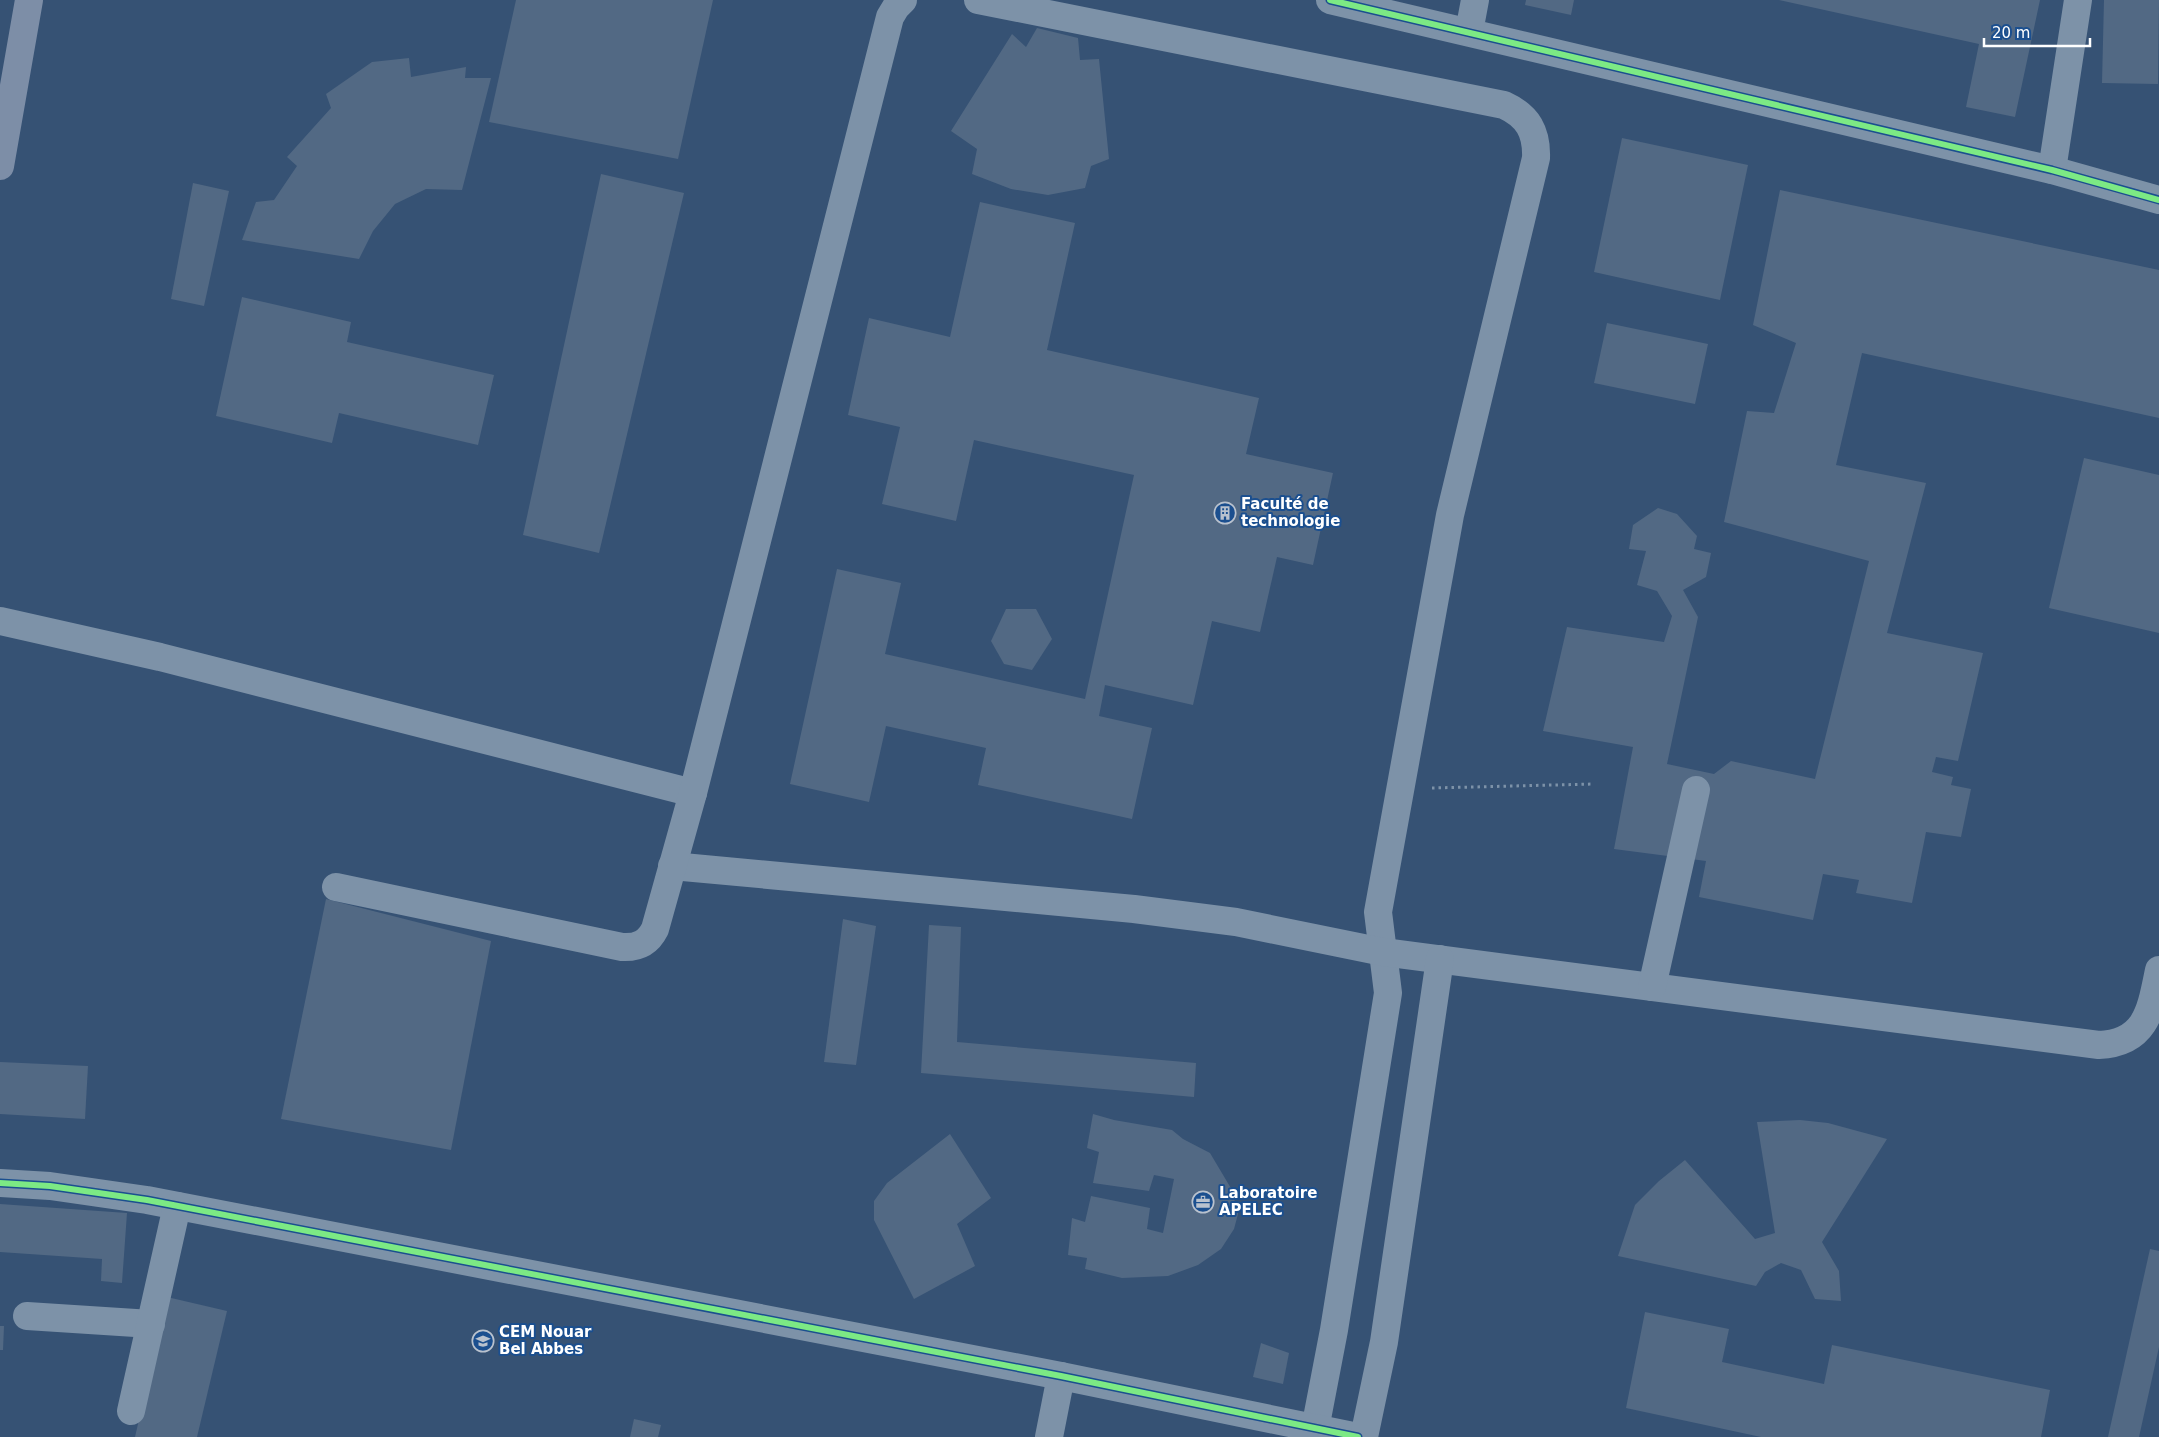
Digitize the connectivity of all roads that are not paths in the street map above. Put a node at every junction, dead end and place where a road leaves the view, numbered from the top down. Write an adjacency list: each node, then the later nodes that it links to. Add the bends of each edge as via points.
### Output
1 (30, 0): 8 (main road)
2 (903, 0): 13 (street, via 890,17)
3 (978, 0): 16 (street, via 1504,105 1516,110 1533,131 1537,144 1536,158 1450,515 1400,788 1378,912)
4 (1330, 0): 7 (street)
5 (1475, 0): 7 (street)
6 (2078, 0): 9 (street)
7 (1469, 32): 9 (street)
8 (0, 166)
9 (2052, 170): 10 (street)
10 (2159, 200)
11 (0, 621): 13 (street, via 170,660)
12 (1696, 790): 19 (street)
13 (692, 792): 14 (street)
14 (672, 866): 15 (street, via 656,929 651,938 632,948); 16 (street, via 1124,908 1236,922)
15 (336, 887)
16 (1383, 952): 17 (street); 26 (street, via 1388,993)
17 (1440, 959): 19 (street); 29 (street, via 1384,1342)
18 (2159, 970): 19 (street, via 2151,1006 2138,1031 2114,1044 2099,1045)
19 (1652, 987)
20 (0, 1183): 21 (street, via 50,1186)
21 (177, 1206): 23 (street); 24 (street)
22 (27, 1316): 23 (street)
23 (150, 1324): 25 (street)
24 (1061, 1376): 26 (street); 27 (street)
25 (131, 1411)
26 (1317, 1433): 28 (street)
27 (1049, 1437)
28 (1358, 1437)
29 (1364, 1437)

